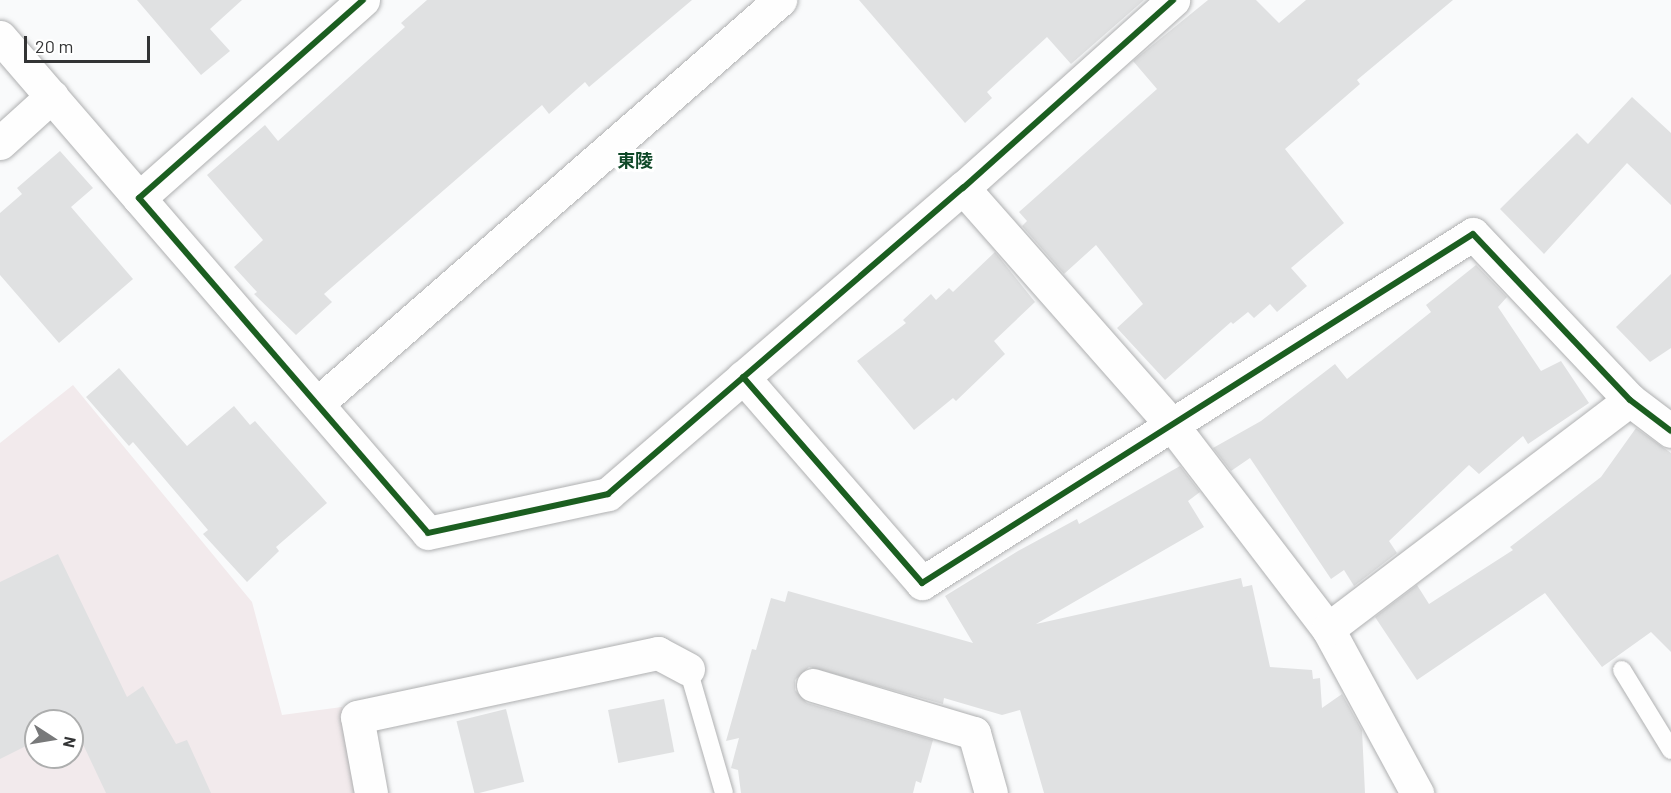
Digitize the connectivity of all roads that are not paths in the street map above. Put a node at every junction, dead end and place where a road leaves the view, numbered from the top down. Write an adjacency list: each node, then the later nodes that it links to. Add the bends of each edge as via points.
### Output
1 (363, 0): 8 (street)
2 (780, 0): 11 (street)
3 (1173, 0): 7 (street)
4 (0, 37): 5 (street)
5 (52, 96): 6 (street); 8 (street)
6 (0, 142)
7 (963, 188): 9 (street); 12 (street)
8 (140, 198): 11 (street)
9 (743, 377): 11 (street, via 608,495 428,533); 12 (street, via 922,583)
10 (1630, 400): 12 (street, via 1473,234); 13 (street); 14 (street)
11 (319, 402)
12 (1172, 425): 14 (street)
13 (1671, 431)
14 (1328, 629): 22 (street)
15 (688, 669): 19 (street, via 658,653 357,717); 20 (lane)
16 (1622, 670): 18 (lane)
17 (813, 685): 21 (street, via 974,733)
18 (1671, 750)
19 (371, 793)
20 (724, 793)
21 (991, 793)
22 (1418, 793)

